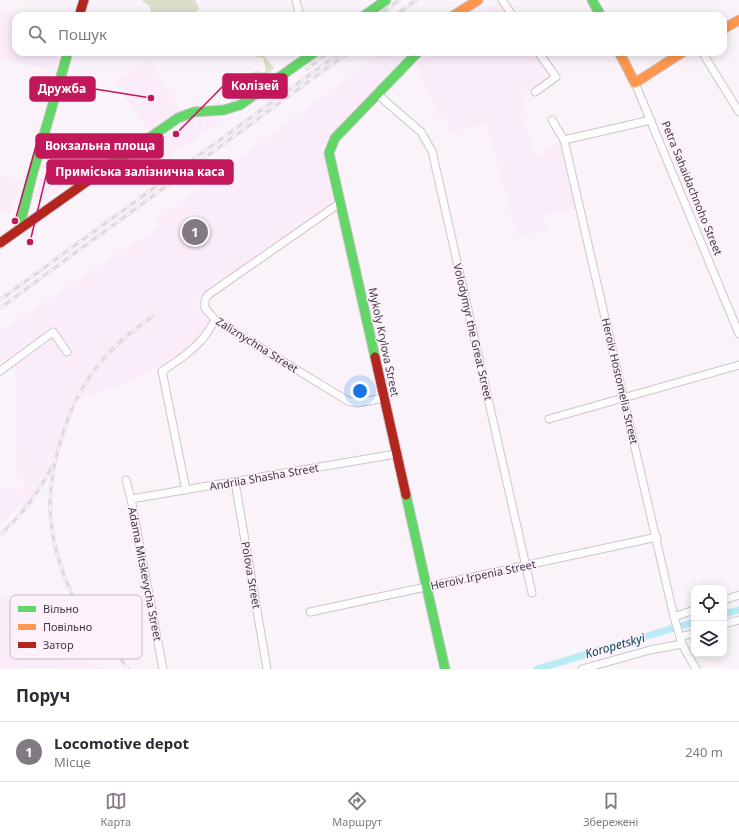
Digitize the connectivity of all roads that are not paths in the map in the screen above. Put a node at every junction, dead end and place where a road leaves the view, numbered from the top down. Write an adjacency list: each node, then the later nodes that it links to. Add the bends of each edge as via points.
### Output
1 (84, 0): 7 (street)
2 (296, 0): 8 (street)
3 (386, 0): 9 (street)
4 (478, 0): 10 (street)
5 (502, 0): 11 (street)
6 (592, 0): 12 (street)
7 (80, 12)
8 (299, 12)
9 (370, 12)
10 (459, 12)
11 (510, 12)
12 (599, 12)
13 (739, 20): 14 (street)
14 (727, 27)
15 (67, 56): 30 (street)
16 (309, 56): 30 (street, via 240,105 226,110 194,111 178,118)
17 (414, 56): 24 (street, Mykoly Krylova Street)
18 (541, 56): 23 (street, via 556,77)
19 (621, 56): 22 (street, Petra Sahaidachnoho Street)
20 (677, 56): 22 (street)
21 (704, 56): 25 (street)
22 (634, 83): 27 (street, Petra Sahaidachnoho Street)
23 (535, 92)
24 (377, 94): 29 (street, Mykoly Krylova Street, via 335,138 330,148); 46 (street, Volodymyr the Great Street, via 421,132 430,144)
25 (739, 112)
26 (552, 120): 28 (street, Heroiv Hostomelia Street)
27 (651, 120): 28 (street); 33 (street, Petra Sahaidachnoho Street)
28 (564, 140): 38 (street, Heroiv Hostomelia Street)
29 (340, 203): 32 (street, Zaliznychna Street, via 208,295 205,308); 37 (street, Mykoly Krylova Street)
30 (19, 229): 31 (street)
31 (0, 243)
32 (215, 320): 37 (street, Zaliznychna Street, via 348,401 358,403); 43 (street, via 206,337 194,349 162,371)
33 (739, 334)
34 (67, 352): 36 (street, via 53,332)
35 (739, 365): 38 (street)
36 (0, 371)
37 (384, 398): 40 (street, Mykoly Krylova Street)
38 (624, 399): 39 (street); 45 (street, Heroiv Hostomelia Street)
39 (549, 419)
40 (396, 454): 42 (street, Andriia Shasha Street); 47 (street, Mykoly Krylova Street)
41 (126, 480): 44 (street, Adama Mitskevycha Street)
42 (235, 482): 43 (street, Andriia Shasha Street); 59 (street, Polova Street)
43 (186, 490): 44 (street, Andriia Shasha Street)
44 (131, 499): 58 (street, Adama Mitskevycha Street)
45 (656, 537): 46 (street, Heroiv Irpenia Street); 53 (street, Heroiv Hostomelia Street)
46 (526, 566): 47 (street, Heroiv Irpenia Street); 48 (street, Volodymyr the Great Street)
47 (426, 588): 51 (street, Heroiv Irpenia Street); 60 (street, Mykoly Krylova Street)
48 (532, 593)
49 (739, 595): 50 (street)
50 (727, 599)
51 (310, 612)
52 (691, 612): 53 (street)
53 (675, 620): 57 (street, Heroiv Hostomelia Street)
54 (739, 620): 55 (street)
55 (727, 623)
56 (691, 634): 57 (street)
57 (680, 638): 61 (street, via 657,648); 62 (street, Heroiv Hostomelia Street)
58 (163, 669)
59 (267, 669)
60 (444, 669)
61 (582, 669)
62 (696, 669)

